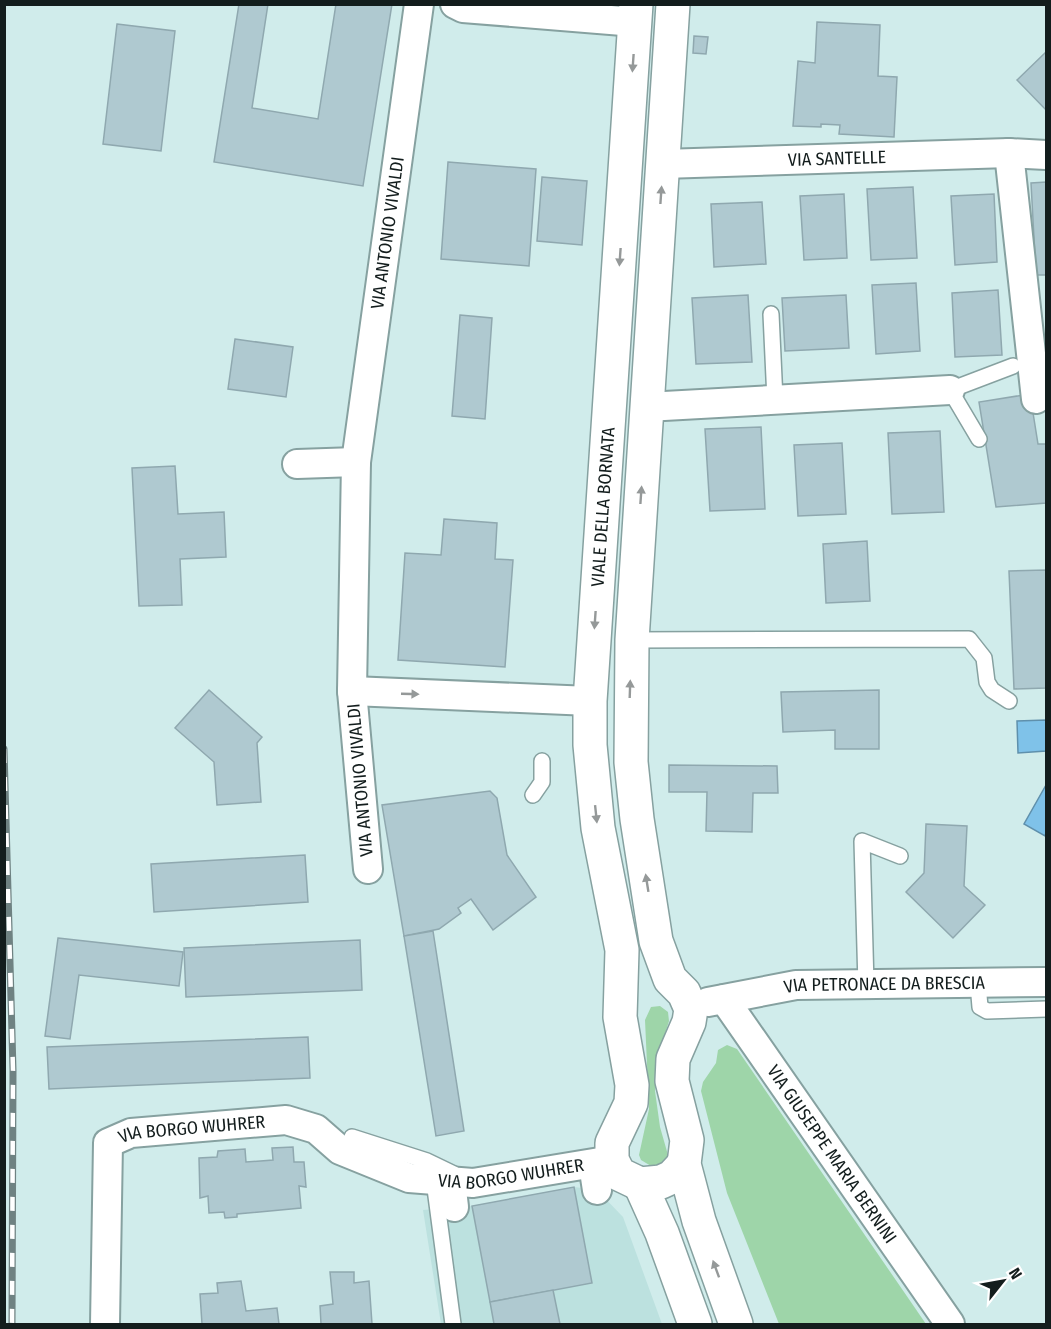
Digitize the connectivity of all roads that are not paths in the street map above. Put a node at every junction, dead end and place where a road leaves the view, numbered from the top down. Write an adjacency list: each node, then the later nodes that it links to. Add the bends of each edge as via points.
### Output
1 (419, 4): 15 (street, VIA ANTONIO VIVALDI)
2 (455, 4): 4 (street, via 475,9)
3 (673, 4): 7 (main road, VIALE DELLA BORNATA)
4 (636, 13): 19 (main road, VIALE DELLA BORNATA, one-way to 19)
5 (1009, 153): 6 (street, VIA SANTELLE); 7 (street, VIA SANTELLE); 11 (street)
6 (1047, 155)
7 (663, 164): 13 (main road, VIALE DELLA BORNATA, one-way to 7)
8 (771, 314): 12 (lane)
9 (1013, 366): 10 (lane)
10 (950, 390): 12 (street); 14 (lane)
11 (1036, 399)
12 (775, 400): 13 (street)
13 (646, 407): 17 (main road, VIALE DELLA BORNATA, one-way to 13)
14 (979, 439)
15 (356, 462): 16 (street); 18 (street, VIA ANTONIO VIVALDI)
16 (297, 464)
17 (632, 640): 20 (lane, via 969,639 984,658 987,682); 28 (main road, VIALE DELLA BORNATA, one-way to 17, via 656,941 637,819 630,717)
18 (352, 691): 19 (street, VIA ANTONIO VIVALDI, one-way to 19); 24 (street, VIA ANTONIO VIVALDI)
19 (590, 701): 29 (main road, VIALE DELLA BORNATA, one-way to 29, via 598,828 622,950)
20 (1009, 701)
21 (542, 761): 22 (lane, via 542,782)
22 (533, 795)
23 (900, 856): 27 (lane, via 862,841)
24 (368, 869)
25 (1047, 982): 26 (street, VIA PETRONACE DA BRESCIA)
26 (978, 984): 27 (street, VIA PETRONACE DA BRESCIA); 30 (lane, via 981,1007 987,1011)
27 (866, 985): 28 (street, VIA PETRONACE DA BRESCIA, via 796,986)
28 (694, 999): 29 (main road, via 653,978 638,983); 32 (main road, via 674,1059 672,1081 687,1140); 40 (street, VIA GIUSEPPE MARIA BERNINI)
29 (621, 1008): 33 (main road, VIALE DELLA BORNATA, via 631,1103)
30 (1047, 1009)
31 (352, 1137): 35 (lane, via 427,1161)
32 (684, 1164): 34 (main road, via 661,1182); 39 (main road, one-way to 32, via 699,1221)
33 (600, 1172): 34 (main road, via 620,1174); 35 (street, VIA BORGO WUHRER)
34 (640, 1184): 38 (main road)
35 (444, 1186): 36 (street, VIA BORGO WUHRER, via 340,1149 316,1129 286,1120 131,1132 108,1143); 37 (lane)
36 (105, 1324)
37 (453, 1324)
38 (695, 1324)
39 (736, 1324)
40 (950, 1324)

